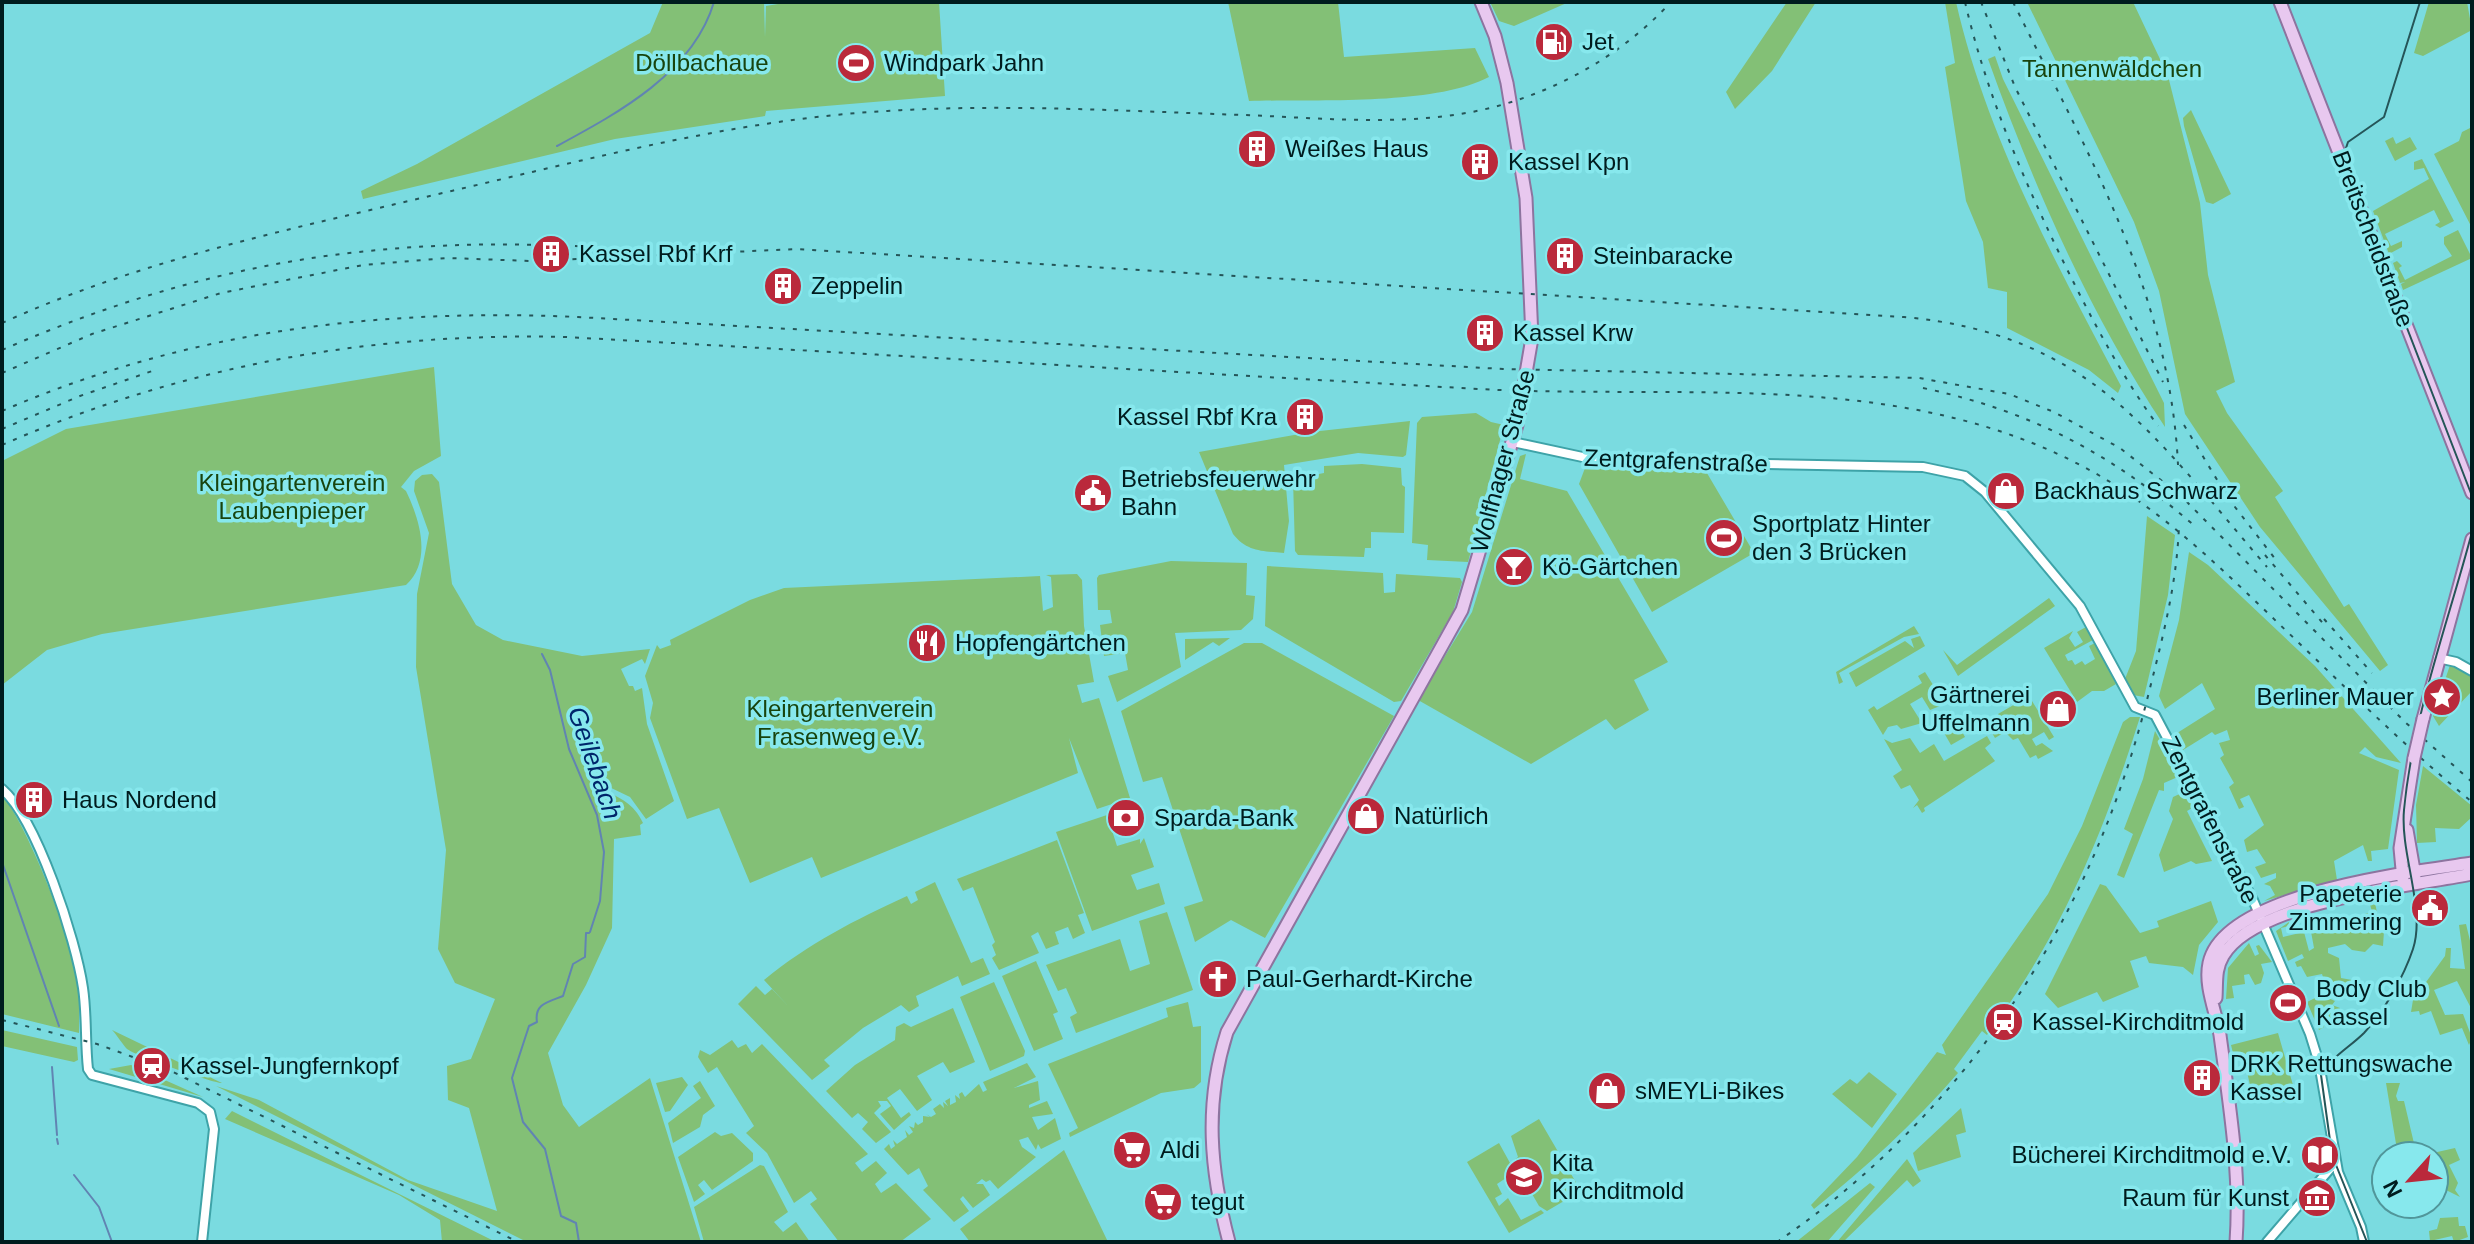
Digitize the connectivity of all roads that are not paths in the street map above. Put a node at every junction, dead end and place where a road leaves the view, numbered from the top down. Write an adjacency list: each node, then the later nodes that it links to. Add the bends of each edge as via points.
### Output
1 (1481, 2): 3 (main road, Wolfhager Straße, via 1507,83 1526,198 1532,338)
2 (2280, 2): 4 (main road, Breitscheidstraße)
3 (1513, 442): 13 (street, Zentgrafenstraße, via 1601,461 1923,467 1972,481 2079,605 2135,707 2155,715); 16 (main road, Wolfhager Straße, via 1462,610 1234,1015 1220,1053 1210,1129)
4 (2472, 493)
5 (2472, 539): 6 (main road)
6 (2438, 658): 7 (street); 10 (main road, bridge, via 2400,848)
7 (2472, 671)
8 (2, 789): 15 (street, via 23,813 72,941 86,1011 88,1069 98,1078 198,1103 210,1112 214,1129)
9 (2472, 863): 10 (main road)
10 (2408, 873): 12 (main road); 13 (main road, via 2307,894)
11 (2472, 874): 12 (main road)
12 (2410, 886): 13 (main road)
13 (2261, 920): 14 (street, Zentgrafenstraße, via 2316,1051); 17 (main road, via 2222,957 2216,975 2234,1155)
14 (2335, 1163): 18 (street); 19 (street, Zentgrafenstraße)
15 (202, 1242)
16 (1229, 1242)
17 (2236, 1242)
18 (2267, 1242)
19 (2364, 1242)

